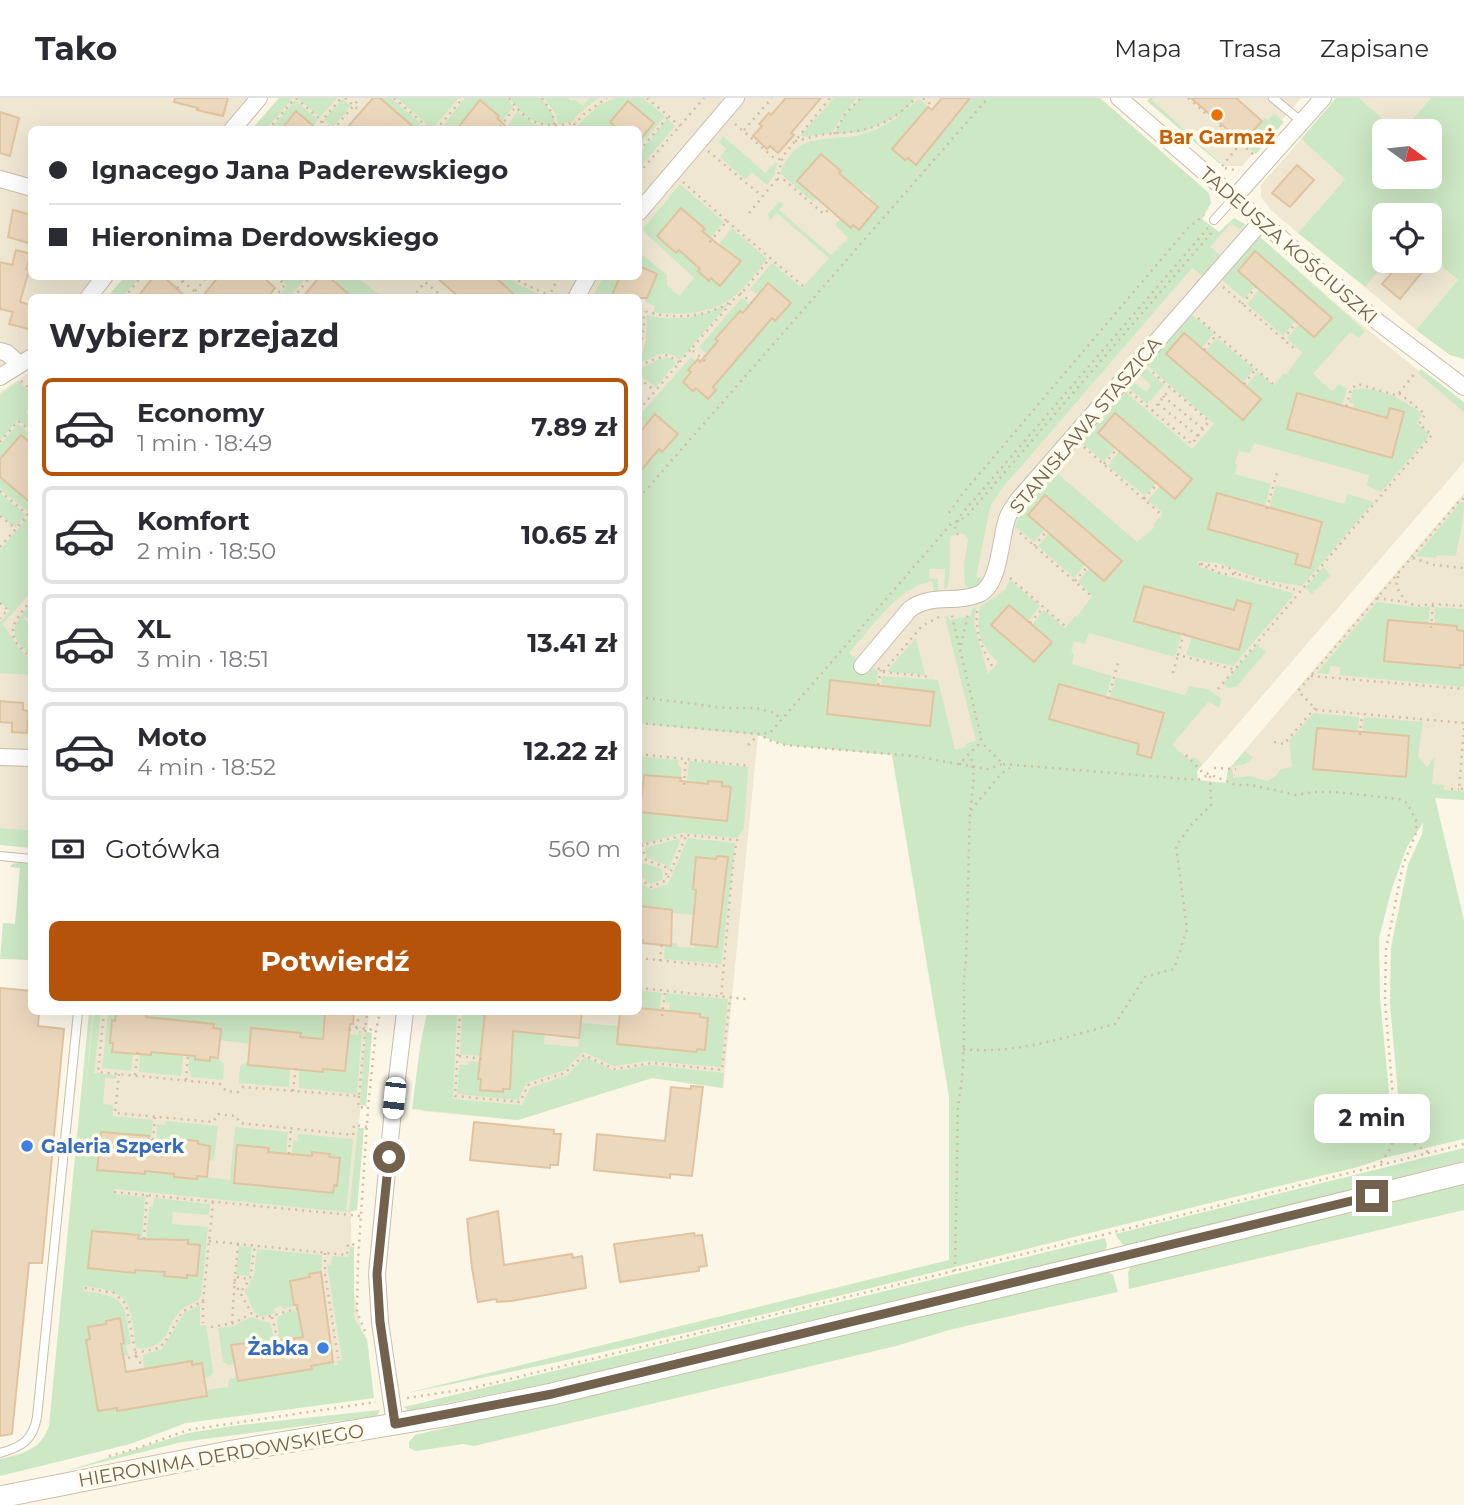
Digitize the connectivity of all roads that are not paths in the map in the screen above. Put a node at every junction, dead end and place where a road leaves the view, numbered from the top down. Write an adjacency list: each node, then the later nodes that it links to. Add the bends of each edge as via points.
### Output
1 (260, 98): 7 (street)
2 (736, 98): 11 (street)
3 (1119, 98): 10 (street, TADEUSZA KOŚCIUSZKI)
4 (1273, 98): 6 (lane)
5 (1322, 98): 6 (street)
6 (1302, 122): 10 (street)
7 (236, 126)
8 (0, 179): 9 (street)
9 (28, 187)
10 (1234, 198): 12 (street, TADEUSZA KOŚCIUSZKI); 13 (lane)
11 (642, 208)
12 (1261, 222): 19 (street, TADEUSZA KOŚCIUSZKI, via 1378,322); 20 (street, STANISŁAWA STASZICA, via 1018,500 1006,521 991,582 984,592 976,600 919,602)
13 (1215, 224)
14 (103, 280): 15 (street)
15 (91, 294)
16 (0, 351): 17 (street)
17 (24, 367): 18 (street)
18 (0, 377)
19 (1464, 387)
20 (873, 666)
21 (0, 757): 22 (street)
22 (28, 758)
23 (0, 856): 24 (lane)
24 (28, 859)
25 (78, 1015): 29 (lane, via 37,1416 24,1445)
26 (405, 1015): 28 (street, via 377,1274)
27 (1464, 1173): 28 (main road, HIERONIMA DERDOWSKIEGO, via 565,1391)
28 (395, 1424): 30 (main road, HIERONIMA DERDOWSKIEGO)
29 (0, 1452)
30 (0, 1497)

